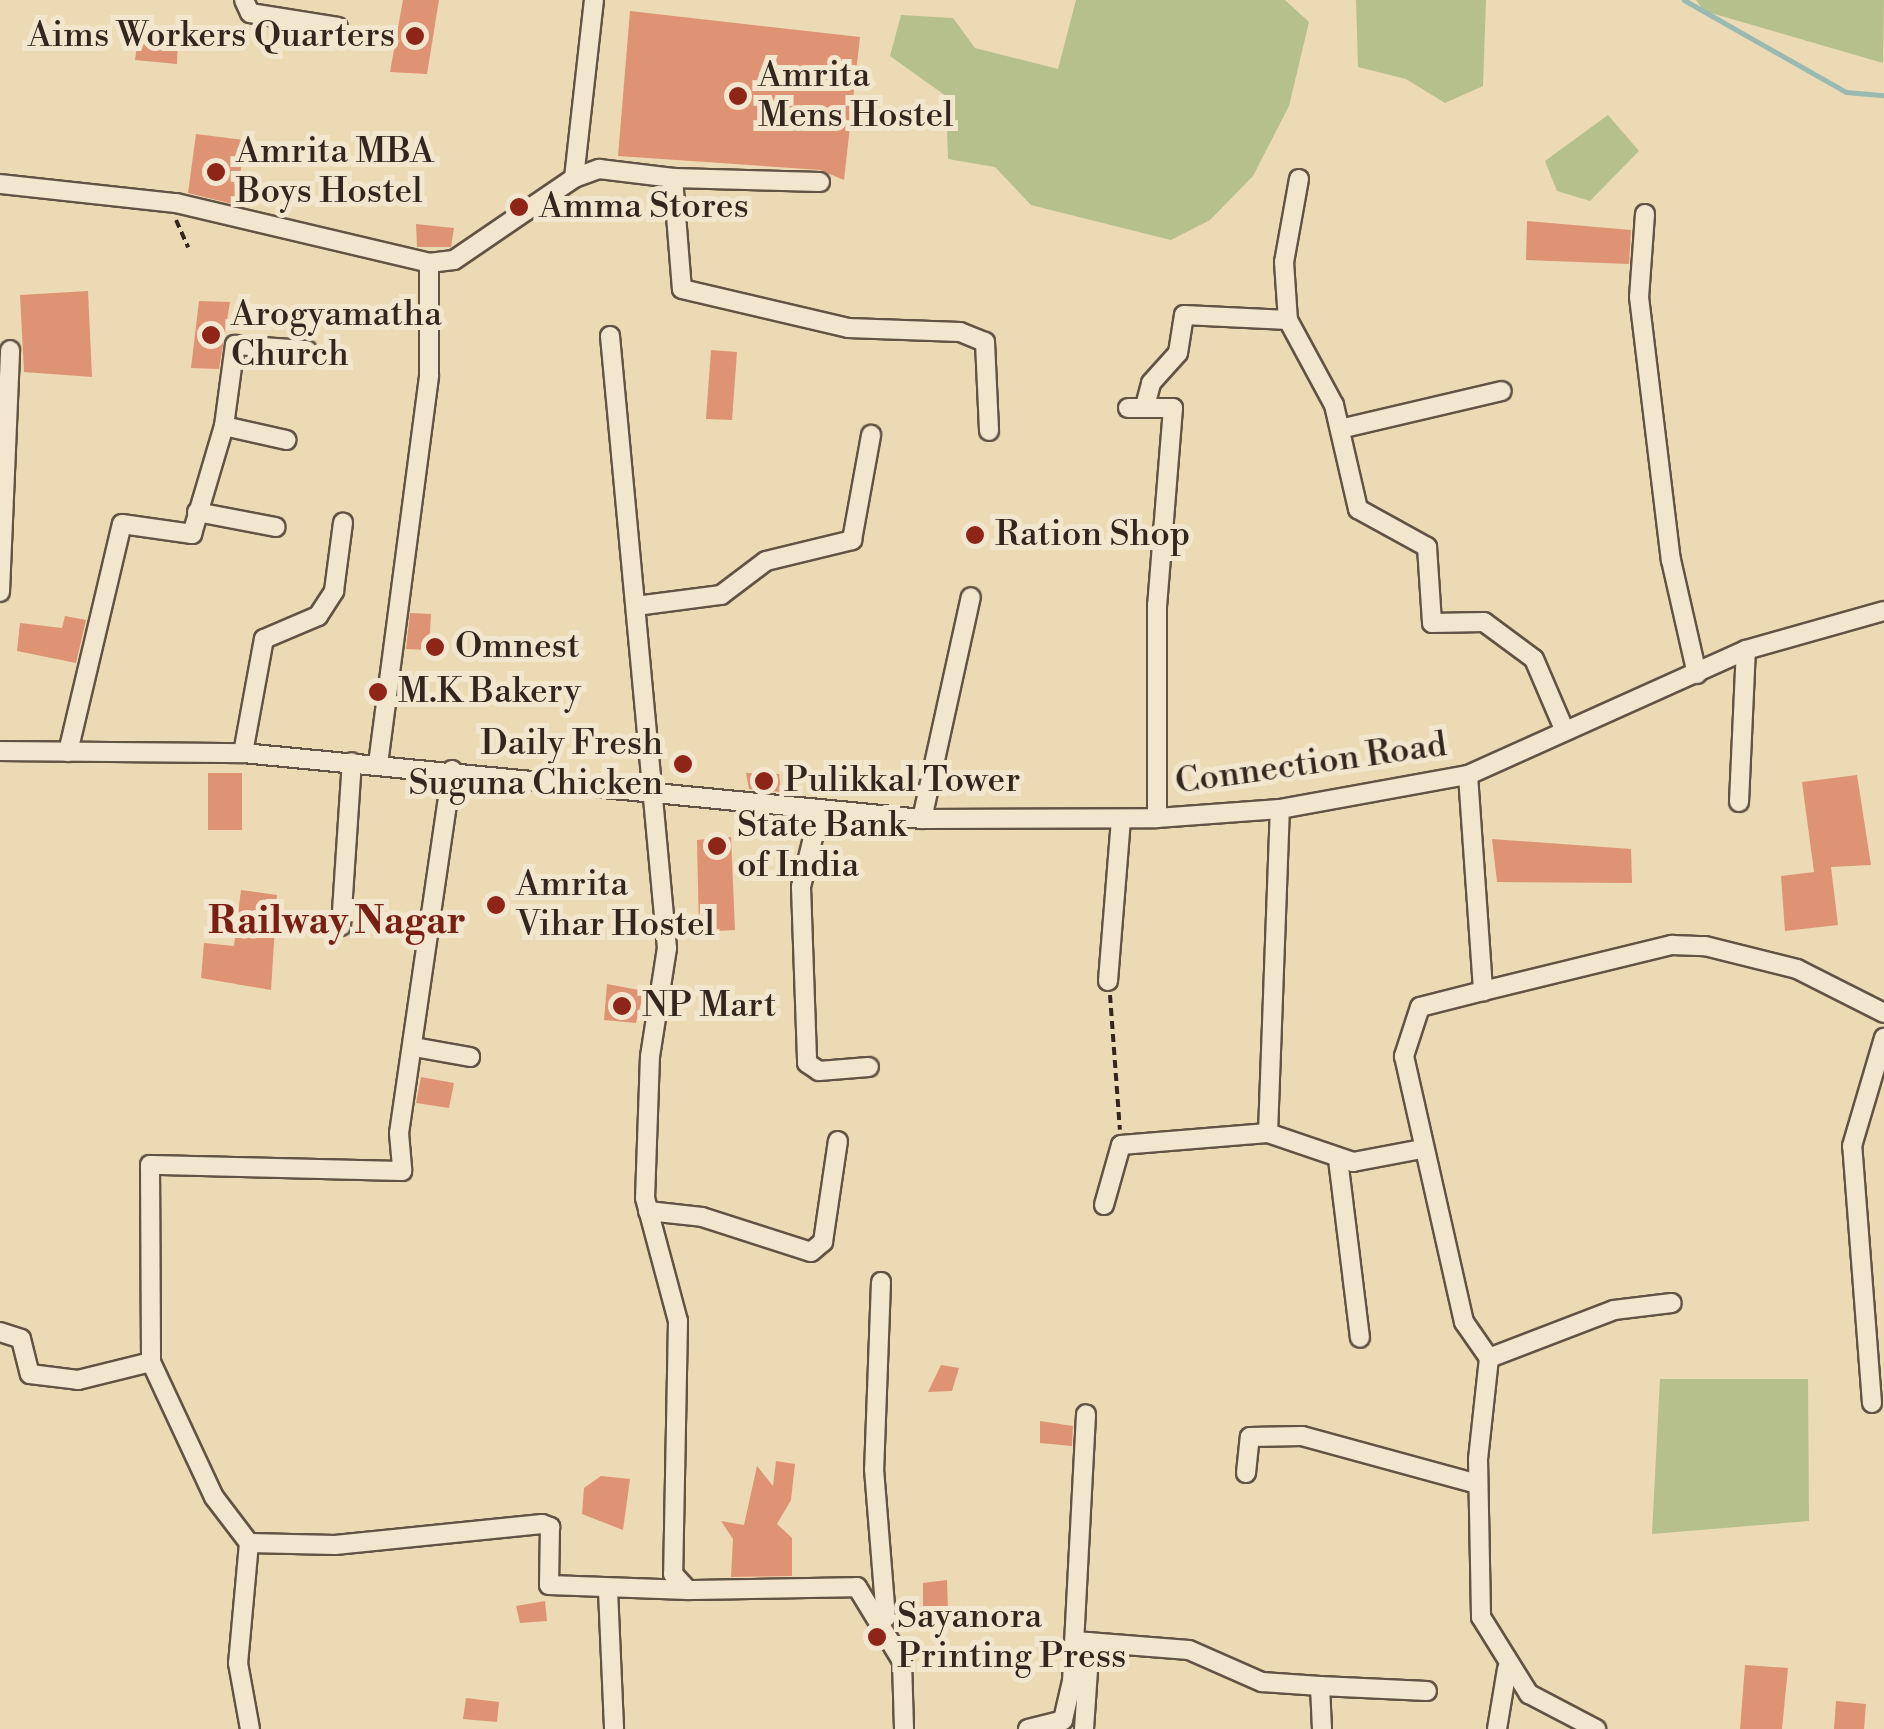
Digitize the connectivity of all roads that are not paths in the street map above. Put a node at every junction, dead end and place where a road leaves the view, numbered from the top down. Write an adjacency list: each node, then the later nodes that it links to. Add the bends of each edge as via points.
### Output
1 (244, 0): 3 (street, via 250,13)
2 (594, 0): 4 (street)
3 (338, 27)
4 (574, 178): 5 (street, via 599,169); 10 (street, via 454,260)
5 (673, 178): 7 (street); 18 (street, via 682,289 848,328 960,332 985,342)
6 (1299, 178): 11 (street, via 1284,262)
7 (820, 182)
8 (0, 184): 10 (street, via 174,203)
9 (1645, 214): 29 (street, via 1638,297 1671,560)
10 (428, 263): 35 (street, via 430,375)
11 (1288, 320): 17 (street); 42 (street, via 1184,315 1178,353 1136,407 1174,408 1156,604)
12 (610, 336): 26 (street)
13 (10, 350): 24 (street)
14 (307, 350): 16 (street, via 235,345)
15 (1502, 391): 17 (street)
16 (224, 426): 20 (street); 21 (street)
17 (1340, 428): 30 (street, via 1358,509 1427,546 1432,622 1484,622 1516,644 1544,674)
18 (989, 431)
19 (871, 435): 26 (street, via 852,540 766,561 721,595)
20 (286, 440)
21 (197, 512): 23 (street); 32 (street, via 192,534 122,524)
22 (343, 522): 33 (street, via 334,591 318,616 264,639)
23 (276, 527)
24 (0, 592)
25 (971, 597): 43 (street)
26 (636, 606): 38 (street)
27 (1884, 611): 28 (street, Connection Road)
28 (1746, 650): 29 (street, Connection Road); 39 (street)
29 (1698, 674): 30 (street, Connection Road)
30 (1564, 729): 37 (street, Connection Road)
31 (0, 750): 32 (street, Connection Road)
32 (68, 752): 33 (street, Connection Road)
33 (244, 753): 34 (street, Connection Road)
34 (352, 762): 35 (street, Connection Road); 45 (street)
35 (378, 764): 36 (street, Connection Road)
36 (452, 770): 38 (street, Connection Road); 50 (street)
37 (1468, 775): 41 (street, Connection Road); 47 (street)
38 (656, 790): 40 (street, Connection Road); 58 (street, via 667,948 650,1056)
39 (1738, 802)
40 (820, 809): 43 (street, Connection Road); 52 (street, via 800,887 807,1063 819,1071)
41 (1280, 809): 42 (street, Connection Road); 53 (street)
42 (1157, 818): 44 (street, Connection Road)
43 (922, 819): 44 (street, Connection Road)
44 (1121, 821): 46 (street)
45 (340, 926)
46 (1108, 980)
47 (1483, 991): 48 (street, via 1672,945 1705,946 1798,969); 55 (street, via 1420,1007 1407,1026)
48 (1884, 1013)
49 (1884, 1038): 65 (street, via 1852,1146)
50 (414, 1047): 51 (street); 64 (street, via 402,1171 150,1164)
51 (470, 1057)
52 (869, 1067)
53 (1268, 1133): 56 (street); 57 (street, via 1121,1145)
54 (838, 1141): 58 (street, via 823,1242 810,1252 702,1217)
55 (1422, 1149): 56 (street); 63 (street, via 1464,1322)
56 (1338, 1159): 62 (street)
57 (1104, 1206)
58 (648, 1210): 71 (street, via 678,1321 673,1574)
59 (881, 1282): 72 (street, via 874,1468)
60 (1672, 1302): 63 (street, via 1614,1310)
61 (0, 1332): 64 (street, via 21,1338 30,1374 78,1380)
62 (1360, 1338)
63 (1489, 1358): 68 (street)
64 (151, 1362): 69 (street, via 214,1497)
65 (1872, 1402)
66 (1086, 1414): 73 (street)
67 (1246, 1473): 68 (street, via 1250,1438 1302,1436)
68 (1478, 1484): 74 (street, via 1480,1618)
69 (249, 1543): 70 (street, via 335,1546 542,1524 550,1527 549,1585); 77 (street, via 238,1663)
70 (608, 1590): 71 (street); 78 (street)
71 (688, 1590): 72 (street, via 858,1587)
72 (887, 1623): 79 (street, via 902,1661)
73 (1082, 1642): 75 (street, via 1189,1650 1262,1682); 80 (street, via 1063,1720); 81 (street)
74 (1507, 1668): 83 (street); 84 (street, via 1529,1694)
75 (1320, 1686): 76 (street); 82 (street)
76 (1427, 1691)
77 (250, 1729)
78 (614, 1729)
79 (904, 1729)
80 (1028, 1729)
81 (1084, 1729)
82 (1322, 1729)
83 (1497, 1729)
84 (1596, 1729)

